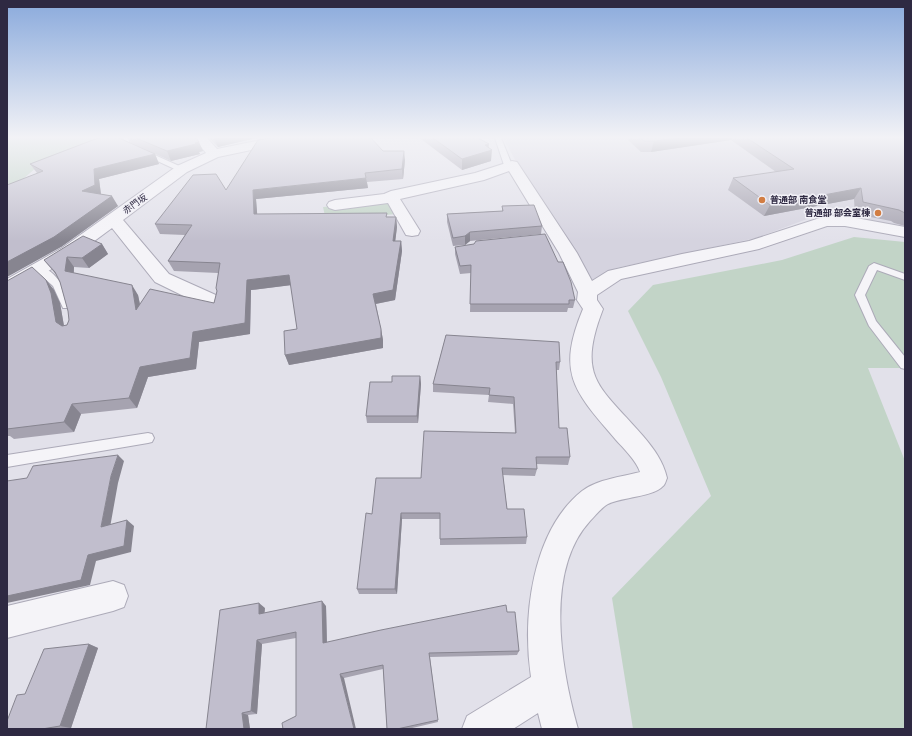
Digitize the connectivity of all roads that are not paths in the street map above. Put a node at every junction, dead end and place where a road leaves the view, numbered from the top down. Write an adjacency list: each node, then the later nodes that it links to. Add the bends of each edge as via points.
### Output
1 (179, 172): 6 (street, 赤門坂)
2 (490, 172): 4 (street, via 391,196)
3 (516, 172): 12 (street)
4 (393, 198): 5 (street); 7 (street)
5 (335, 205)
6 (114, 220): 9 (street, 赤門坂); 13 (street, via 162,278)
7 (412, 231)
8 (905, 232): 12 (street, via 860,223 826,221 753,245 615,275)
9 (39, 269): 11 (street, 赤門坂); 14 (lane, via 52,277 62,292)
10 (905, 277): 15 (lane, via 874,266 860,295 870,321)
11 (7, 287)
12 (588, 292): 20 (street, via 586,300 593,309 581,336 578,358 582,376 594,400 652,468 654,478 643,485 613,490 593,499 580,510 565,532 555,556 545,597 544,644)
13 (211, 301)
14 (69, 317)
15 (905, 365)
16 (148, 438): 17 (lane)
17 (7, 460)
18 (113, 596): 19 (street)
19 (7, 622)
20 (549, 686): 21 (street); 22 (street)
21 (480, 729)
22 (560, 729)

